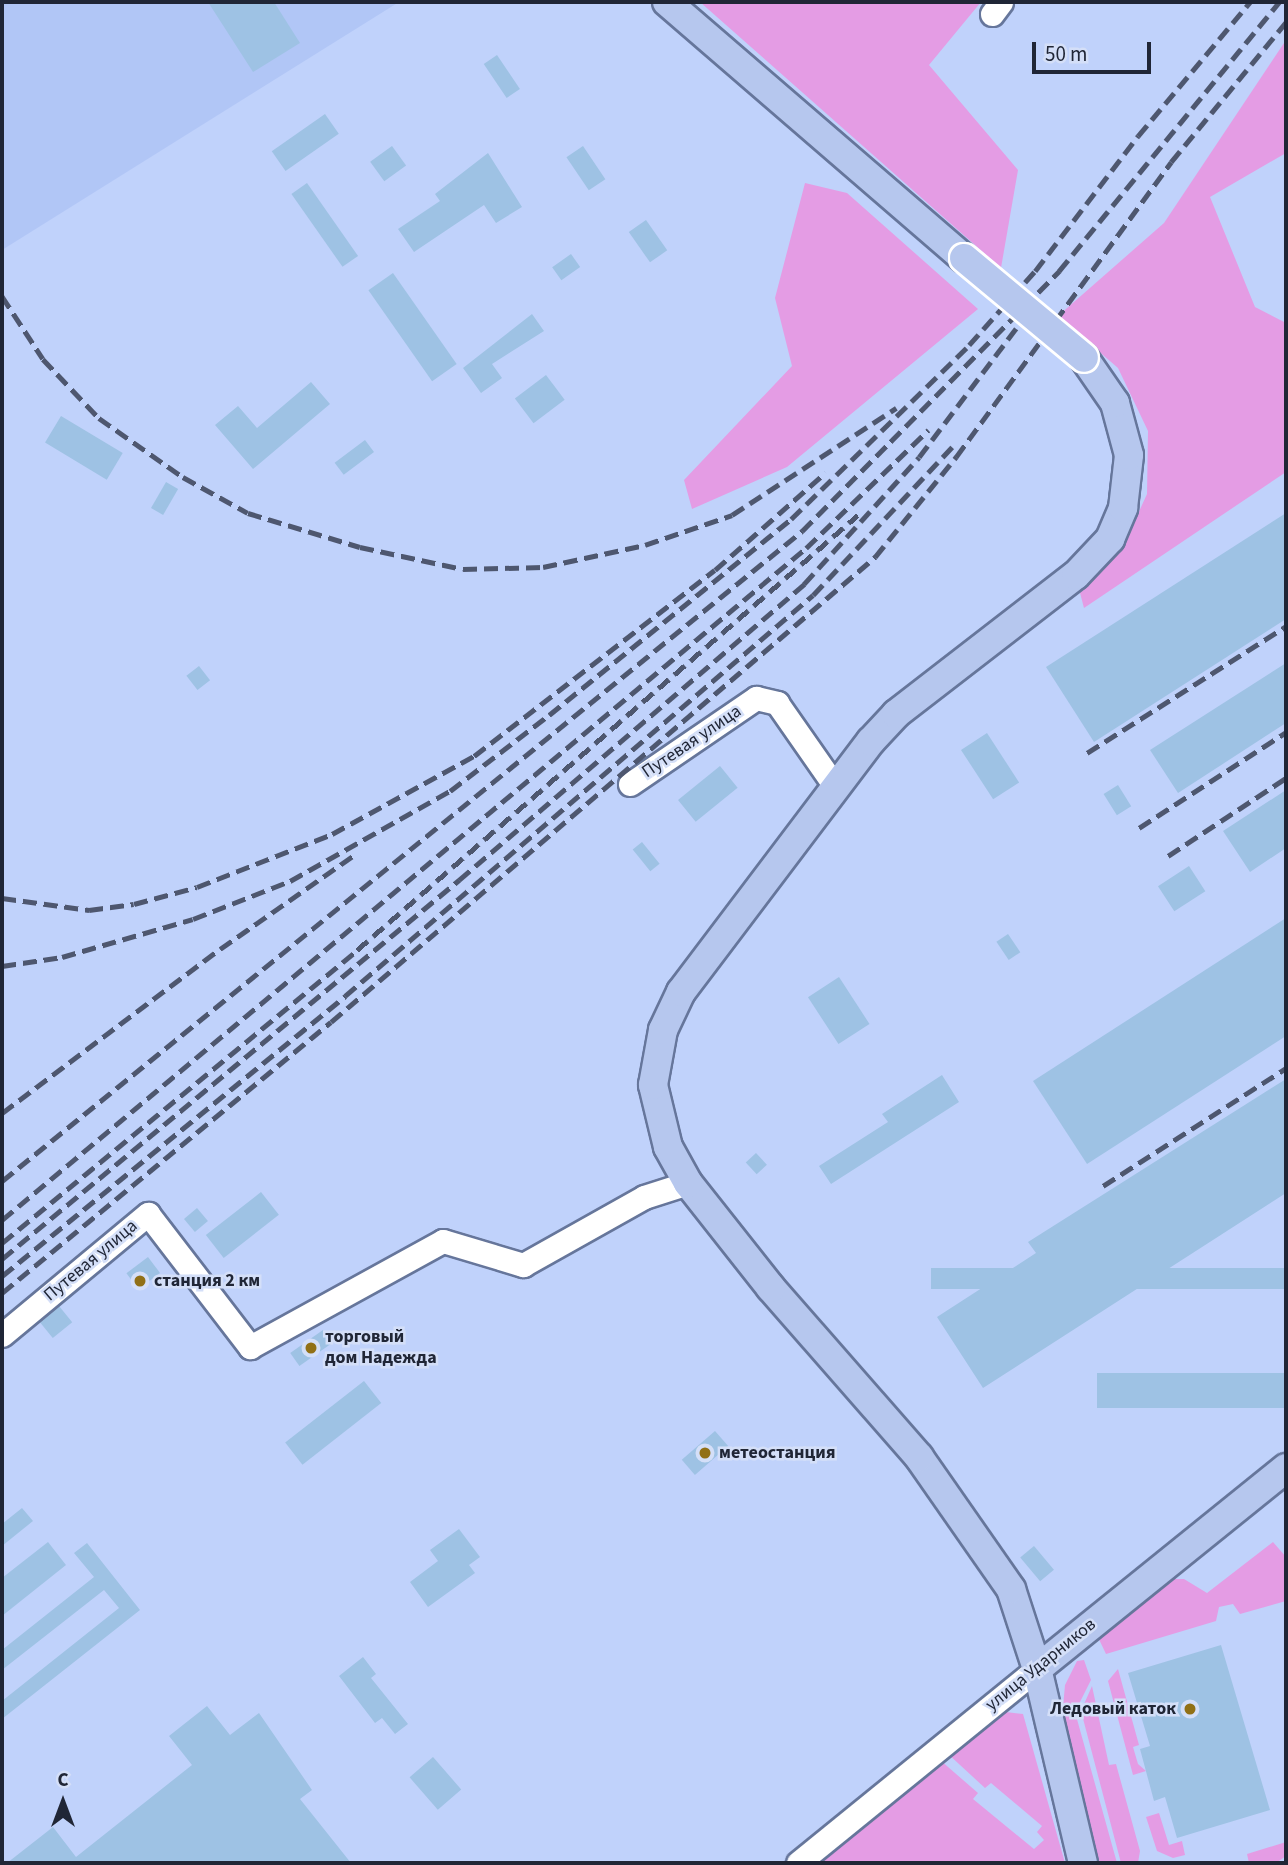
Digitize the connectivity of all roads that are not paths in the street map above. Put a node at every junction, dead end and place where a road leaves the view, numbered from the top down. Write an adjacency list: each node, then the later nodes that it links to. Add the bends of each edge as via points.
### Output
1 (667, 2): 3 (main road, bridge, via 1084,358 1115,403 1129,456 1123,508 1110,539 1076,576 897,714)
2 (630, 784): 3 (street, Путевая улица, via 756,698 777,703)
3 (835, 786): 4 (main road, via 681,992 666,1020 654,1060 655,1110)
4 (688, 1183): 5 (street, Путевая улица, via 644,1197 523,1265 443,1241 250,1347 148,1214); 7 (main road, via 965,1517 1011,1588)
5 (2, 1335)
6 (1283, 1477): 7 (main road, улица Ударников)
7 (1037, 1669): 8 (street, улица Ударников); 9 (main road)
8 (798, 1863)
9 (1083, 1863)

